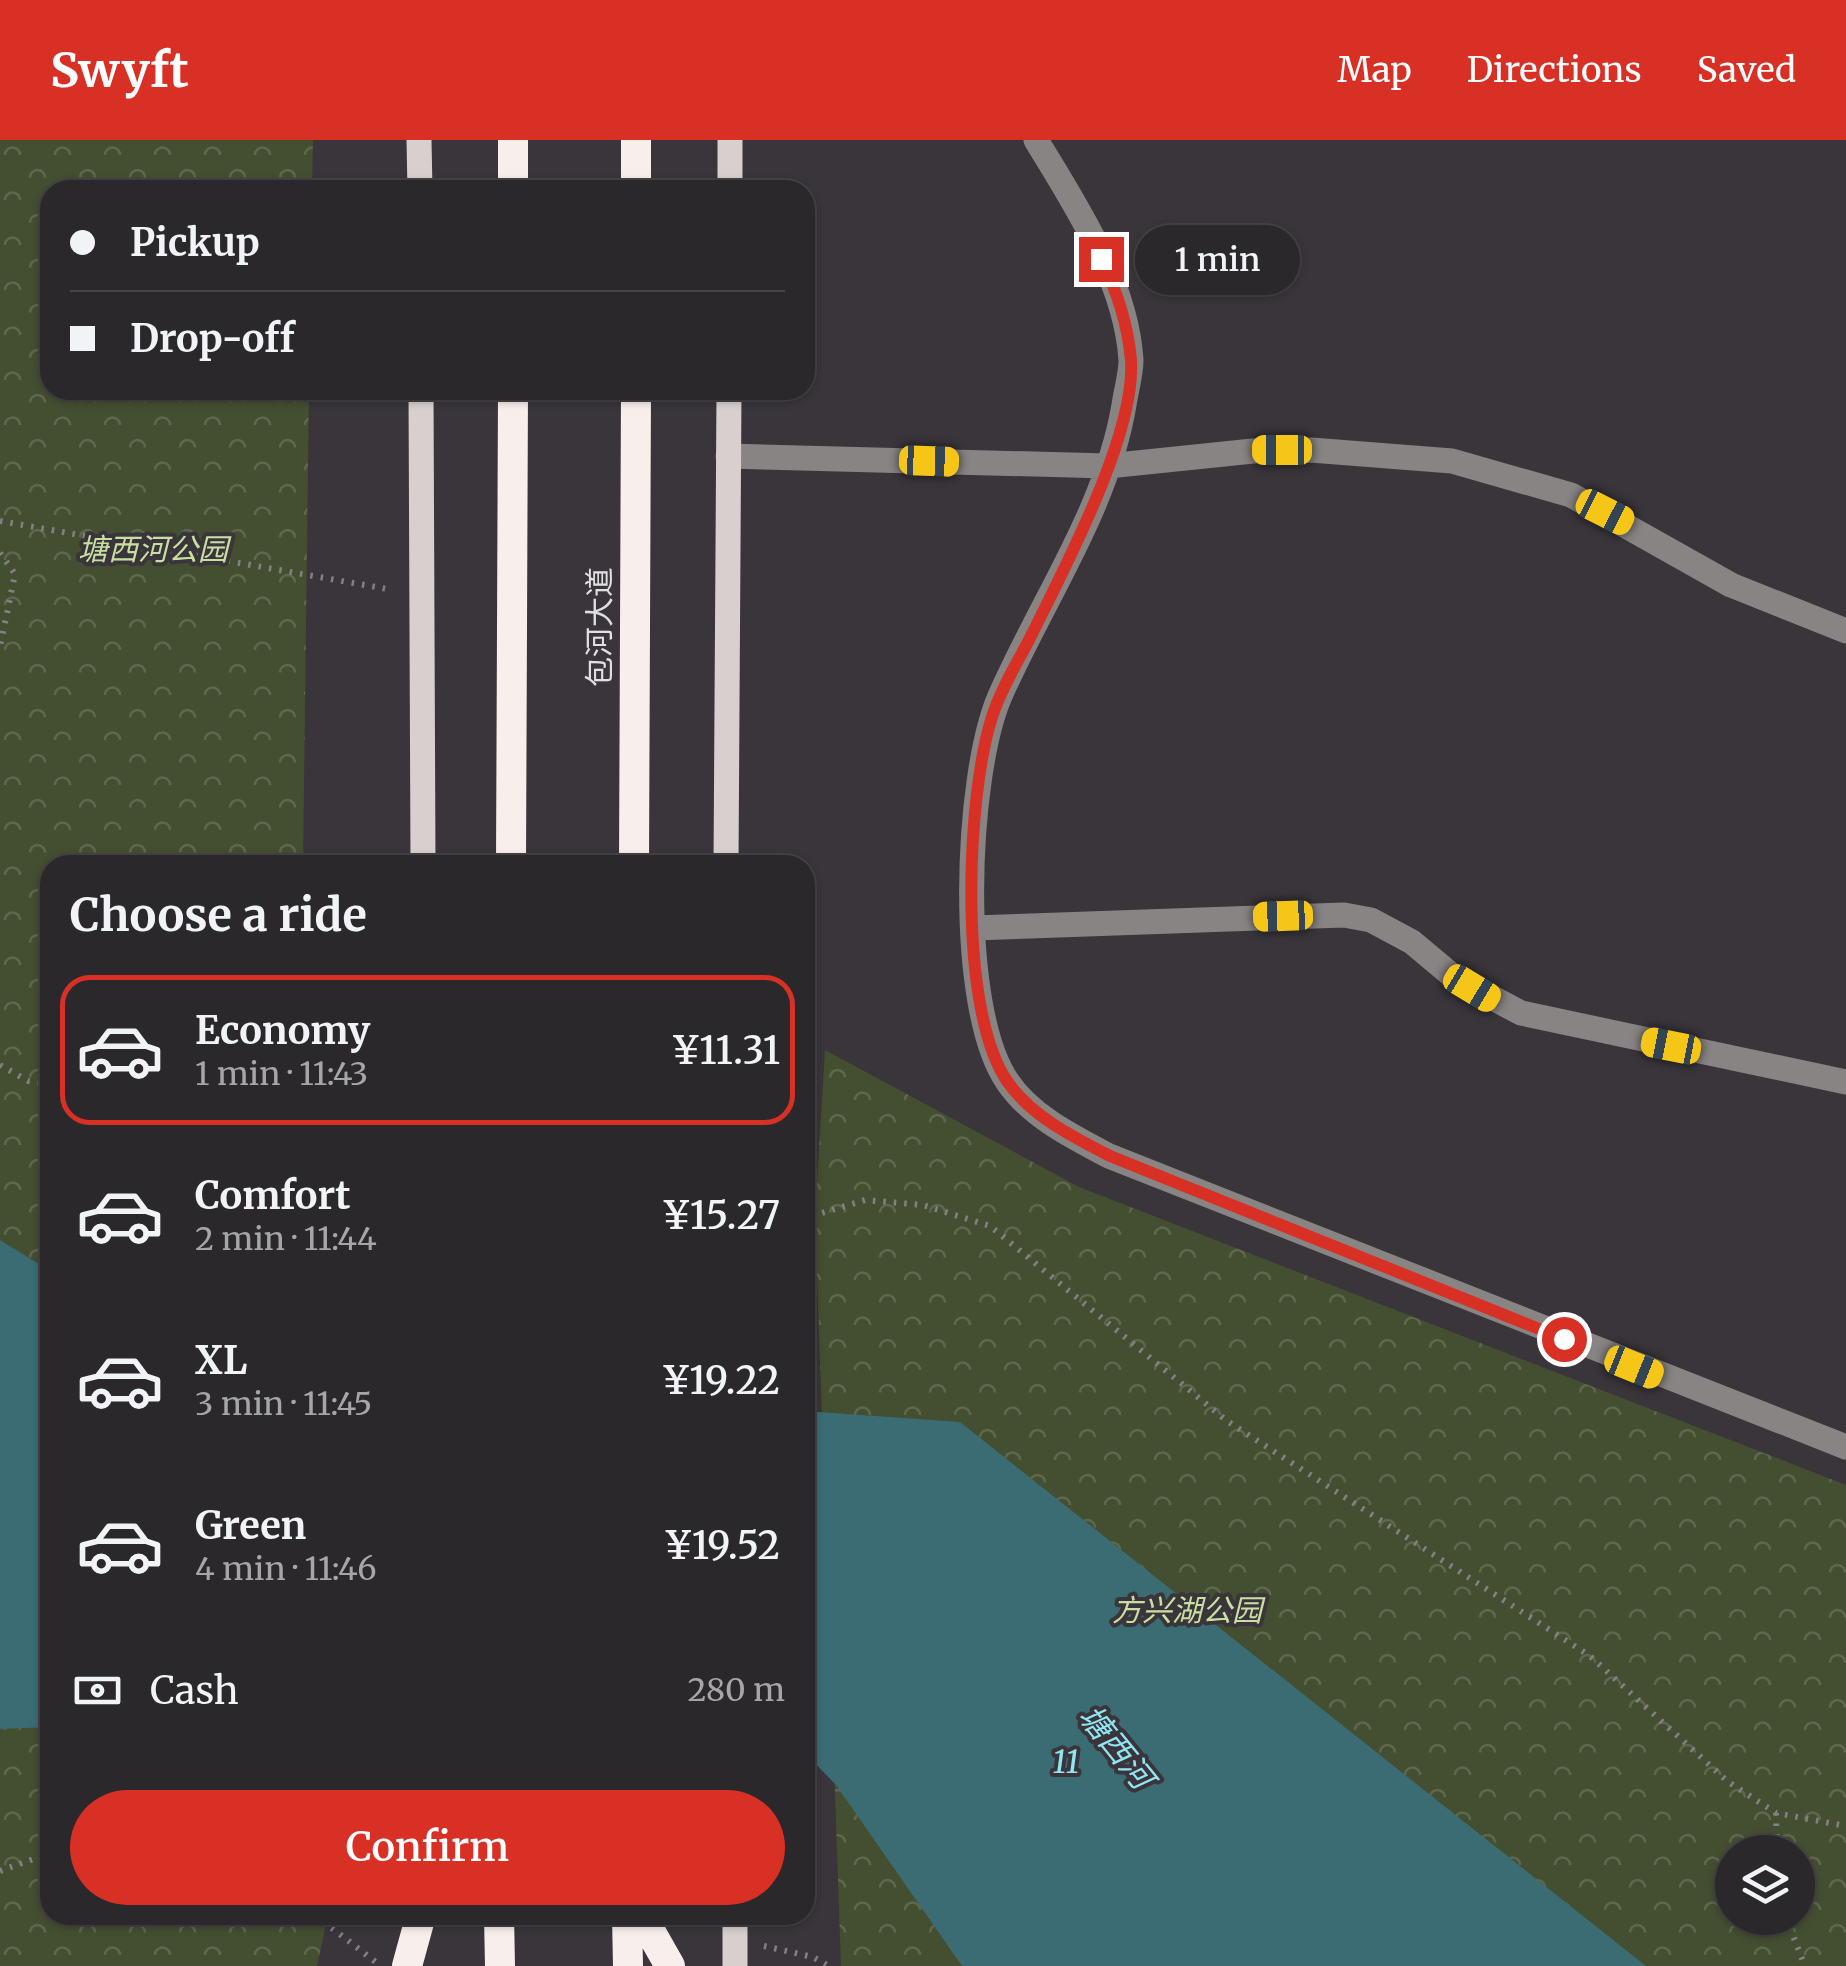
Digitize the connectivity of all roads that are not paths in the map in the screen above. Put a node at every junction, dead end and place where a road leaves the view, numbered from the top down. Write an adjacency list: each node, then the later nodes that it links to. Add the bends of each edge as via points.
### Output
1 (419, 140): 6 (main road)
2 (513, 140): 7 (highway)
3 (636, 140): 8 (highway)
4 (730, 140): 9 (main road)
5 (1036, 140): 15 (lane, via 1116,288 1131,362)
6 (420, 180)
7 (513, 180)
8 (636, 180)
9 (730, 180)
10 (420, 400): 17 (main road)
11 (512, 400): 18 (highway)
12 (636, 400): 19 (highway, 包河大道)
13 (729, 400): 14 (main road)
14 (728, 456): 15 (lane); 20 (main road)
15 (1108, 466): 16 (lane, via 1253,450 1452,462 1571,495 1731,585); 21 (lane, via 992,716 971,856)
16 (1846, 630)
17 (423, 855)
18 (511, 855)
19 (634, 855)
20 (726, 855)
21 (974, 928): 22 (lane, via 1344,915 1371,920 1412,942 1455,978 1521,1012); 23 (lane, via 997,1064 1008,1084 1061,1130 1246,1213)
22 (1846, 1082)
23 (1846, 1447)
24 (418, 1925): 29 (highway)
25 (421, 1925): 30 (main road)
26 (498, 1925): 31 (highway)
27 (627, 1925): 32 (highway)
28 (647, 1925): 33 (highway)
29 (407, 1966)
30 (422, 1966)
31 (500, 1966)
32 (628, 1966)
33 (670, 1966)

